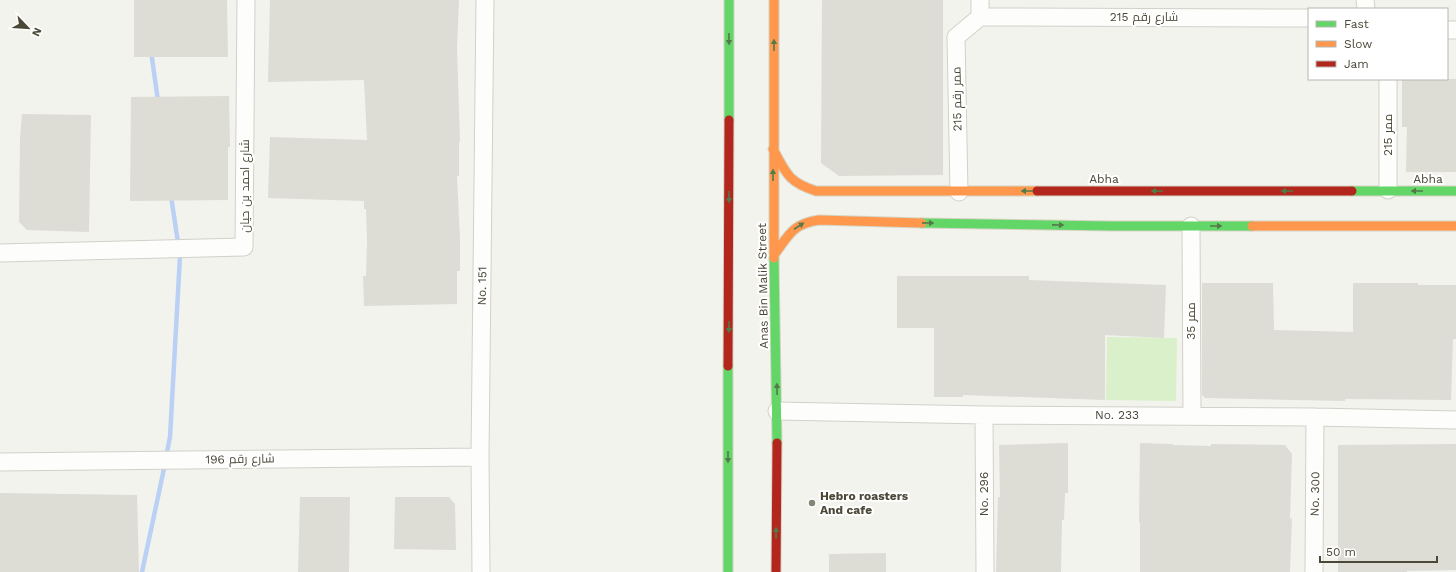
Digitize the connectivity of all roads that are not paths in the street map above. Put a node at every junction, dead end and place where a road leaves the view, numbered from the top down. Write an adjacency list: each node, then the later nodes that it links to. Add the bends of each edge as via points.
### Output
1 (246, 0): 14 (street, شارع احمد بن حيان, via 244,247)
2 (485, 0): 21 (street, No. 151)
3 (730, 0): 24 (street, one-way to 24)
4 (774, 0): 8 (street, Anas Bin Malik Street, one-way to 4)
5 (980, 8): 6 (street, شارع رقم 215); 11 (street, ممر رقم 215, via 956,37)
6 (1308, 18)
7 (1388, 80): 9 (street, ممر 215)
8 (773, 149): 11 (street, Abha, via 789,177 803,187 816,191 842,196); 15 (street, Anas Bin Malik Street, one-way to 8)
9 (1388, 190): 10 (street, Abha, one-way to 9); 11 (street, Abha, one-way to 11, via 1111,195)
10 (1456, 191)
11 (959, 192)
12 (1191, 226): 13 (street, one-way to 13); 15 (street, one-way to 12, via 792,230 805,222 842,218); 18 (street, ممر 35)
13 (1456, 226)
14 (0, 253)
15 (774, 255): 16 (street, Anas Bin Malik Street, one-way to 15)
16 (777, 411): 17 (street, No. 233); 25 (street, Anas Bin Malik Street, one-way to 16)
17 (984, 415): 18 (street, No. 233); 26 (street, No. 296)
18 (1192, 415): 19 (street, No. 233)
19 (1315, 417): 20 (street, No. 233); 27 (street, No. 300)
20 (1456, 420)
21 (480, 457): 22 (street, شارع رقم 196); 23 (street, No. 151)
22 (0, 462)
23 (481, 572)
24 (728, 572)
25 (776, 572)
26 (985, 572)
27 (1314, 572)

